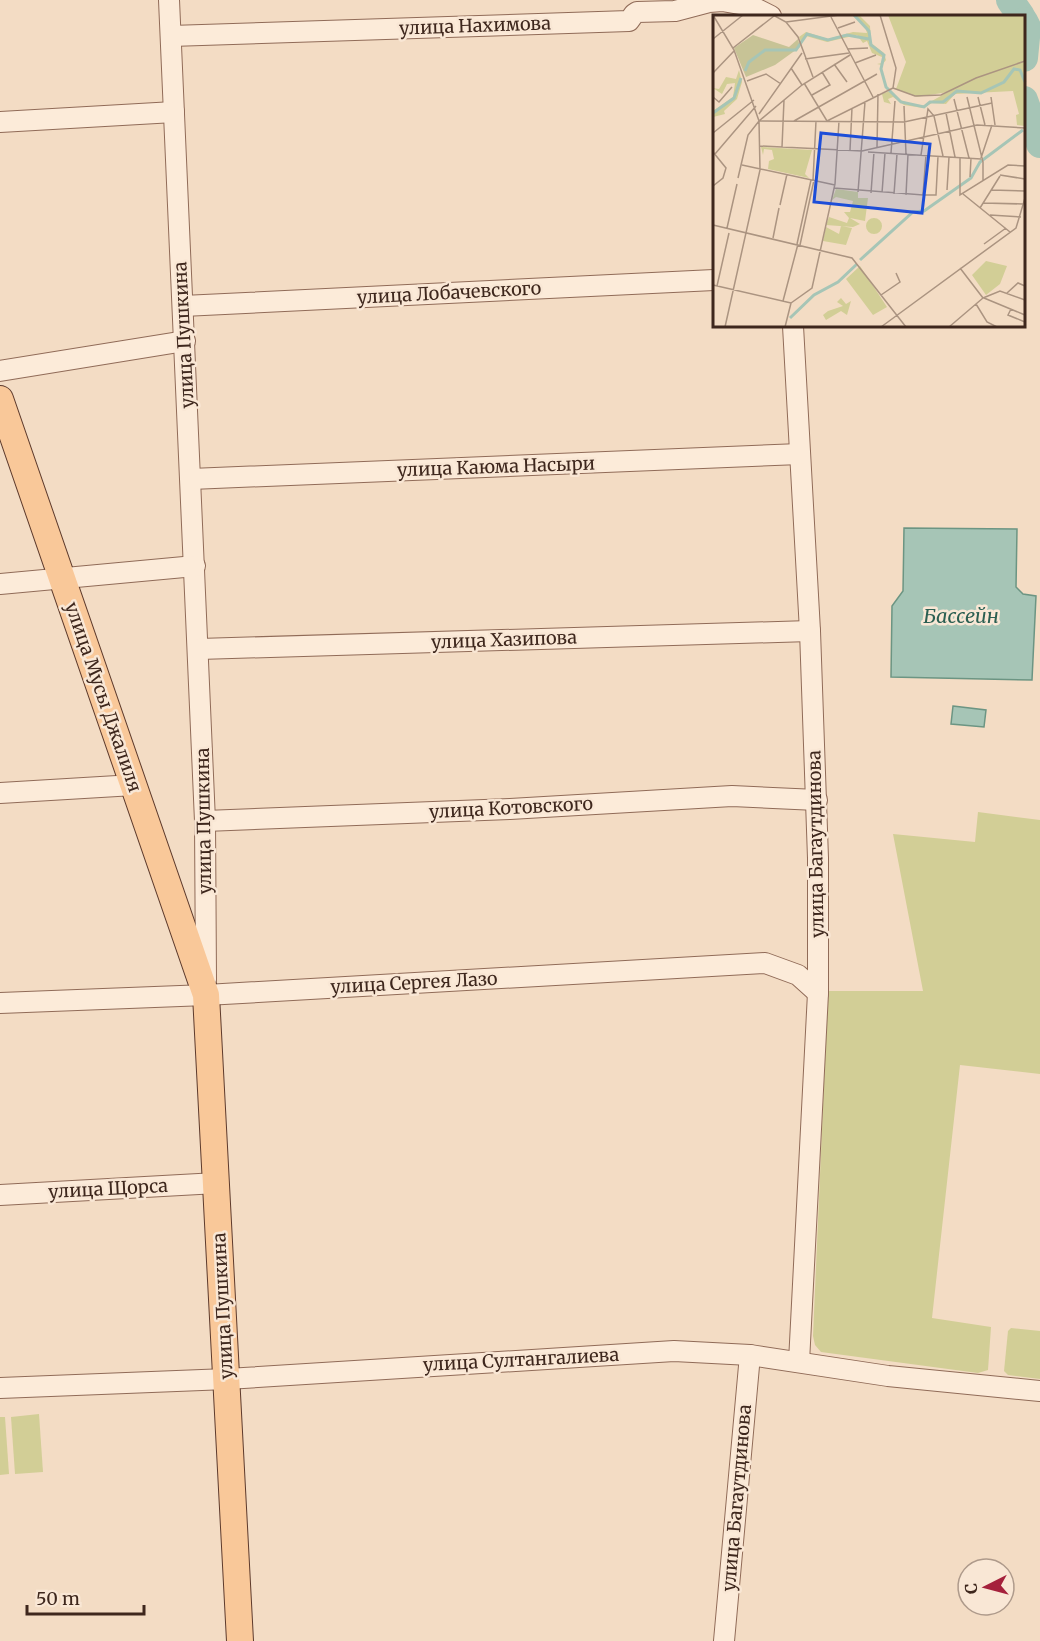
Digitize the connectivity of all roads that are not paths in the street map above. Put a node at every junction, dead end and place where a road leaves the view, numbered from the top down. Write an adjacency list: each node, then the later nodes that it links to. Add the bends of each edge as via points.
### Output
1 (170, 0): 5 (street, улица Пушкина)
2 (779, 0): 4 (street)
3 (769, 15): 5 (street, улица Нахимова, via 751,6 715,1 675,11 638,12 629,21)
4 (772, 15)
5 (171, 36): 6 (street, улица Пушкина)
6 (174, 112): 7 (street); 9 (street, улица Пушкина)
7 (0, 122)
8 (713, 280): 9 (street, улица Лобачевского)
9 (183, 306): 11 (street, улица Пушкина)
10 (793, 327): 14 (street, улица Багаутдинова)
11 (185, 341): 12 (street); 15 (street, улица Пушкина)
12 (0, 371)
13 (0, 399): 17 (main road, улица Мусы Джалиля)
14 (801, 454): 15 (street, улица Каюма Насыри); 19 (street, улица Багаутдинова)
15 (191, 479): 16 (street, улица Пушкина)
16 (195, 566): 17 (street); 20 (street, улица Пушкина)
17 (62, 579): 18 (street); 21 (main road, улица Мусы Джалиля)
18 (0, 584)
19 (810, 631): 20 (street, улица Хазипова); 23 (street, улица Багаутдинова)
20 (199, 649): 24 (street, улица Пушкина)
21 (134, 785): 22 (street); 26 (main road, улица Мусы Джалиля)
22 (0, 794)
23 (817, 800): 24 (street, улица Котовского, via 732,796); 25 (street, улица Багаутдинова)
24 (205, 821): 26 (street, улица Пушкина)
25 (818, 993): 26 (street, улица Сергея Лазо, via 798,975 765,963); 31 (street, улица Багаутдинова)
26 (206, 995): 27 (street, улица Сергея Лазо); 28 (main road, улица Пушкина)
27 (0, 1003)
28 (217, 1183): 29 (street, улица Щорса); 32 (main road, улица Пушкина)
29 (0, 1195)
30 (750, 1355): 31 (street, улица Султангалиева); 32 (street, улица Султангалиева, via 674,1351); 36 (street, улица Багаутдинова)
31 (799, 1362): 34 (street, улица Султангалиева, via 888,1376)
32 (227, 1378): 33 (street, улица Султангалиева); 35 (main road, улица Пушкина)
33 (0, 1388)
34 (1040, 1391)
35 (240, 1641)
36 (724, 1641)

